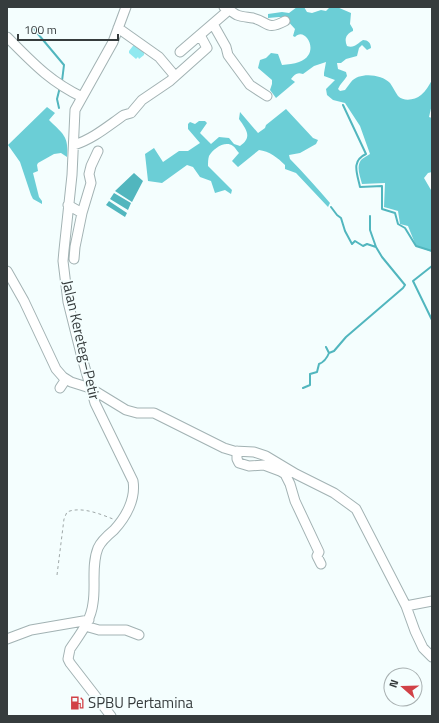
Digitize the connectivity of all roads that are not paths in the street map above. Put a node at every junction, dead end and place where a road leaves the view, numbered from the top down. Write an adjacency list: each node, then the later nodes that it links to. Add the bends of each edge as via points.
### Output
1 (124, 8): 5 (street, Jalan Kereteg–Petir)
2 (227, 8): 3 (street, via 237,15 268,25 274,26); 4 (street)
3 (284, 21)
4 (213, 24): 6 (street); 10 (street, via 228,55 250,85)
5 (118, 28): 9 (street, via 159,57); 11 (street, Jalan Kereteg–Petir, via 109,50)
6 (200, 35): 8 (street); 9 (street, via 207,48)
7 (7, 37): 11 (street, via 43,73)
8 (180, 52)
9 (175, 76): 12 (street, via 144,98 129,114)
10 (267, 96)
11 (82, 97): 12 (street, Jalan Kereteg–Petir, via 75,113)
12 (74, 145): 14 (street, Jalan Kereteg–Petir)
13 (98, 151): 15 (street, via 90,166 91,183)
14 (68, 206): 15 (street); 20 (street, Jalan Kereteg–Petir, via 64,250 68,302)
15 (82, 213): 16 (street)
16 (74, 259)
17 (7, 271): 18 (street, via 56,369)
18 (66, 378): 19 (street); 20 (street)
19 (60, 388)
20 (90, 388): 21 (street, via 126,410 154,413 224,448); 25 (street, Jalan Kereteg–Petir, via 98,411 133,481 133,493 121,522 102,541 96,553 93,602)
21 (237, 451): 22 (street, via 239,463 249,466 264,465 284,474 319,552 317,556); 24 (street, via 266,456 334,492 356,509)
22 (321, 564)
23 (432, 601): 24 (street)
24 (406, 606): 28 (street, via 423,648)
25 (87, 623): 26 (street, via 99,630 126,630); 27 (street, via 31,630); 29 (street, Jalan Kereteg–Petir, via 70,649 68,659)
26 (139, 634)
27 (7, 639)
28 (432, 657)
29 (111, 716)

